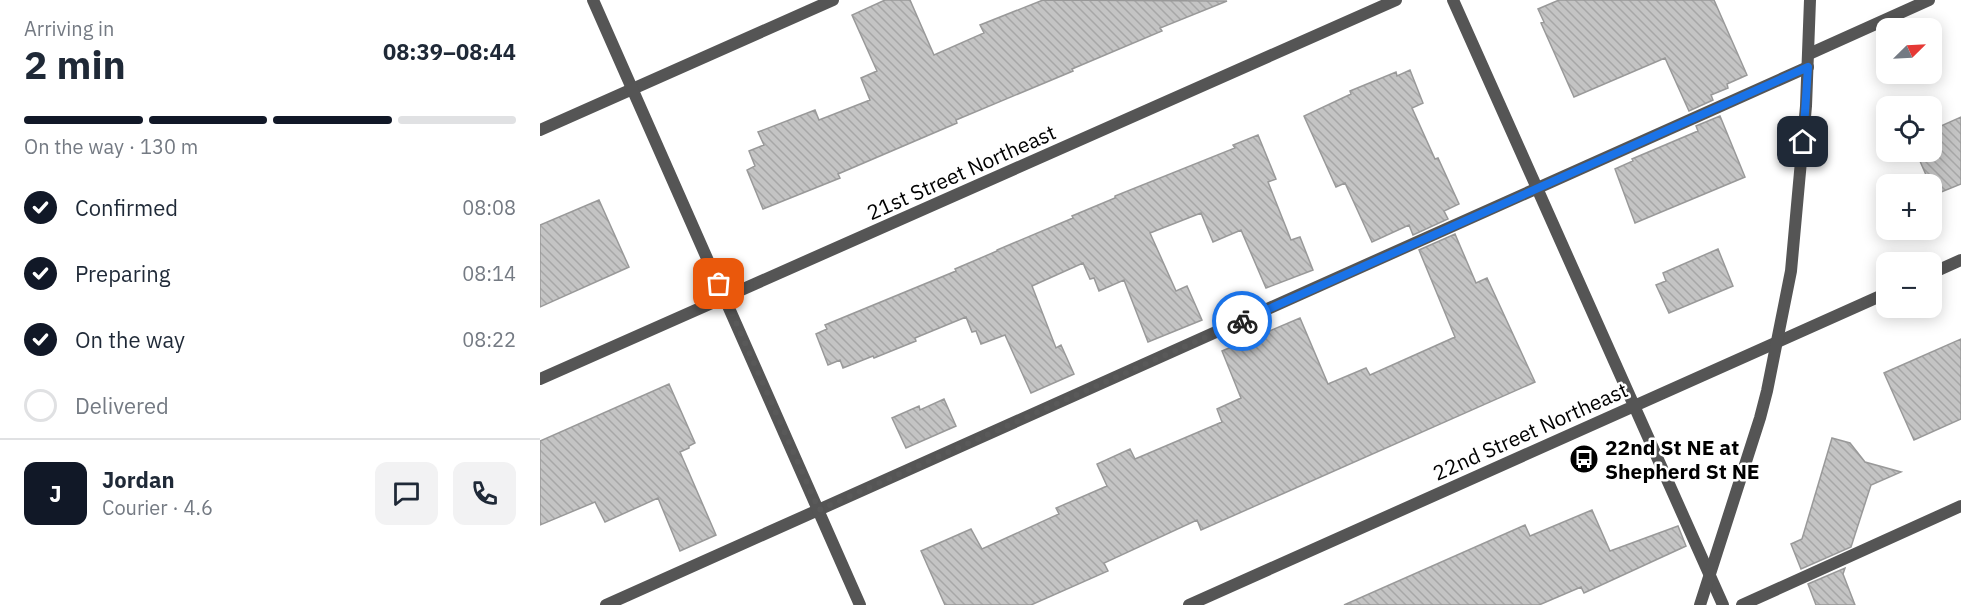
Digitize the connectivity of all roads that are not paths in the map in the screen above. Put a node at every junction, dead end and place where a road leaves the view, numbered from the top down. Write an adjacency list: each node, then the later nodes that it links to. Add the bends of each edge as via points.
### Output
1 (593, 0): 9 (street)
2 (833, 0): 9 (street)
3 (1396, 0): 14 (street, 21st Street Northeast)
4 (1453, 0): 11 (street)
5 (1810, 0): 7 (street)
6 (1929, 0): 7 (street)
7 (1809, 54): 8 (street)
8 (1808, 67): 11 (street); 16 (street, via 1791,271)
9 (632, 89): 10 (street); 14 (street)
10 (540, 130)
11 (1537, 188): 18 (street); 20 (street)
12 (1961, 260): 13 (street)
13 (1942, 269)
14 (725, 297): 17 (street, 21st Street Northeast); 20 (street)
15 (1876, 298): 16 (street, 22nd Street Northeast)
16 (1777, 342): 18 (street, 22nd Street Northeast); 21 (street, via 1760,418)
17 (540, 379)
18 (1634, 407): 21 (street); 24 (street, 22nd Street Northeast)
19 (1961, 506): 27 (street)
20 (819, 510): 22 (street); 23 (street)
21 (1710, 575): 25 (street); 26 (street)
22 (606, 605)
23 (860, 605)
24 (1190, 605)
25 (1700, 605)
26 (1723, 605)
27 (1742, 605)

